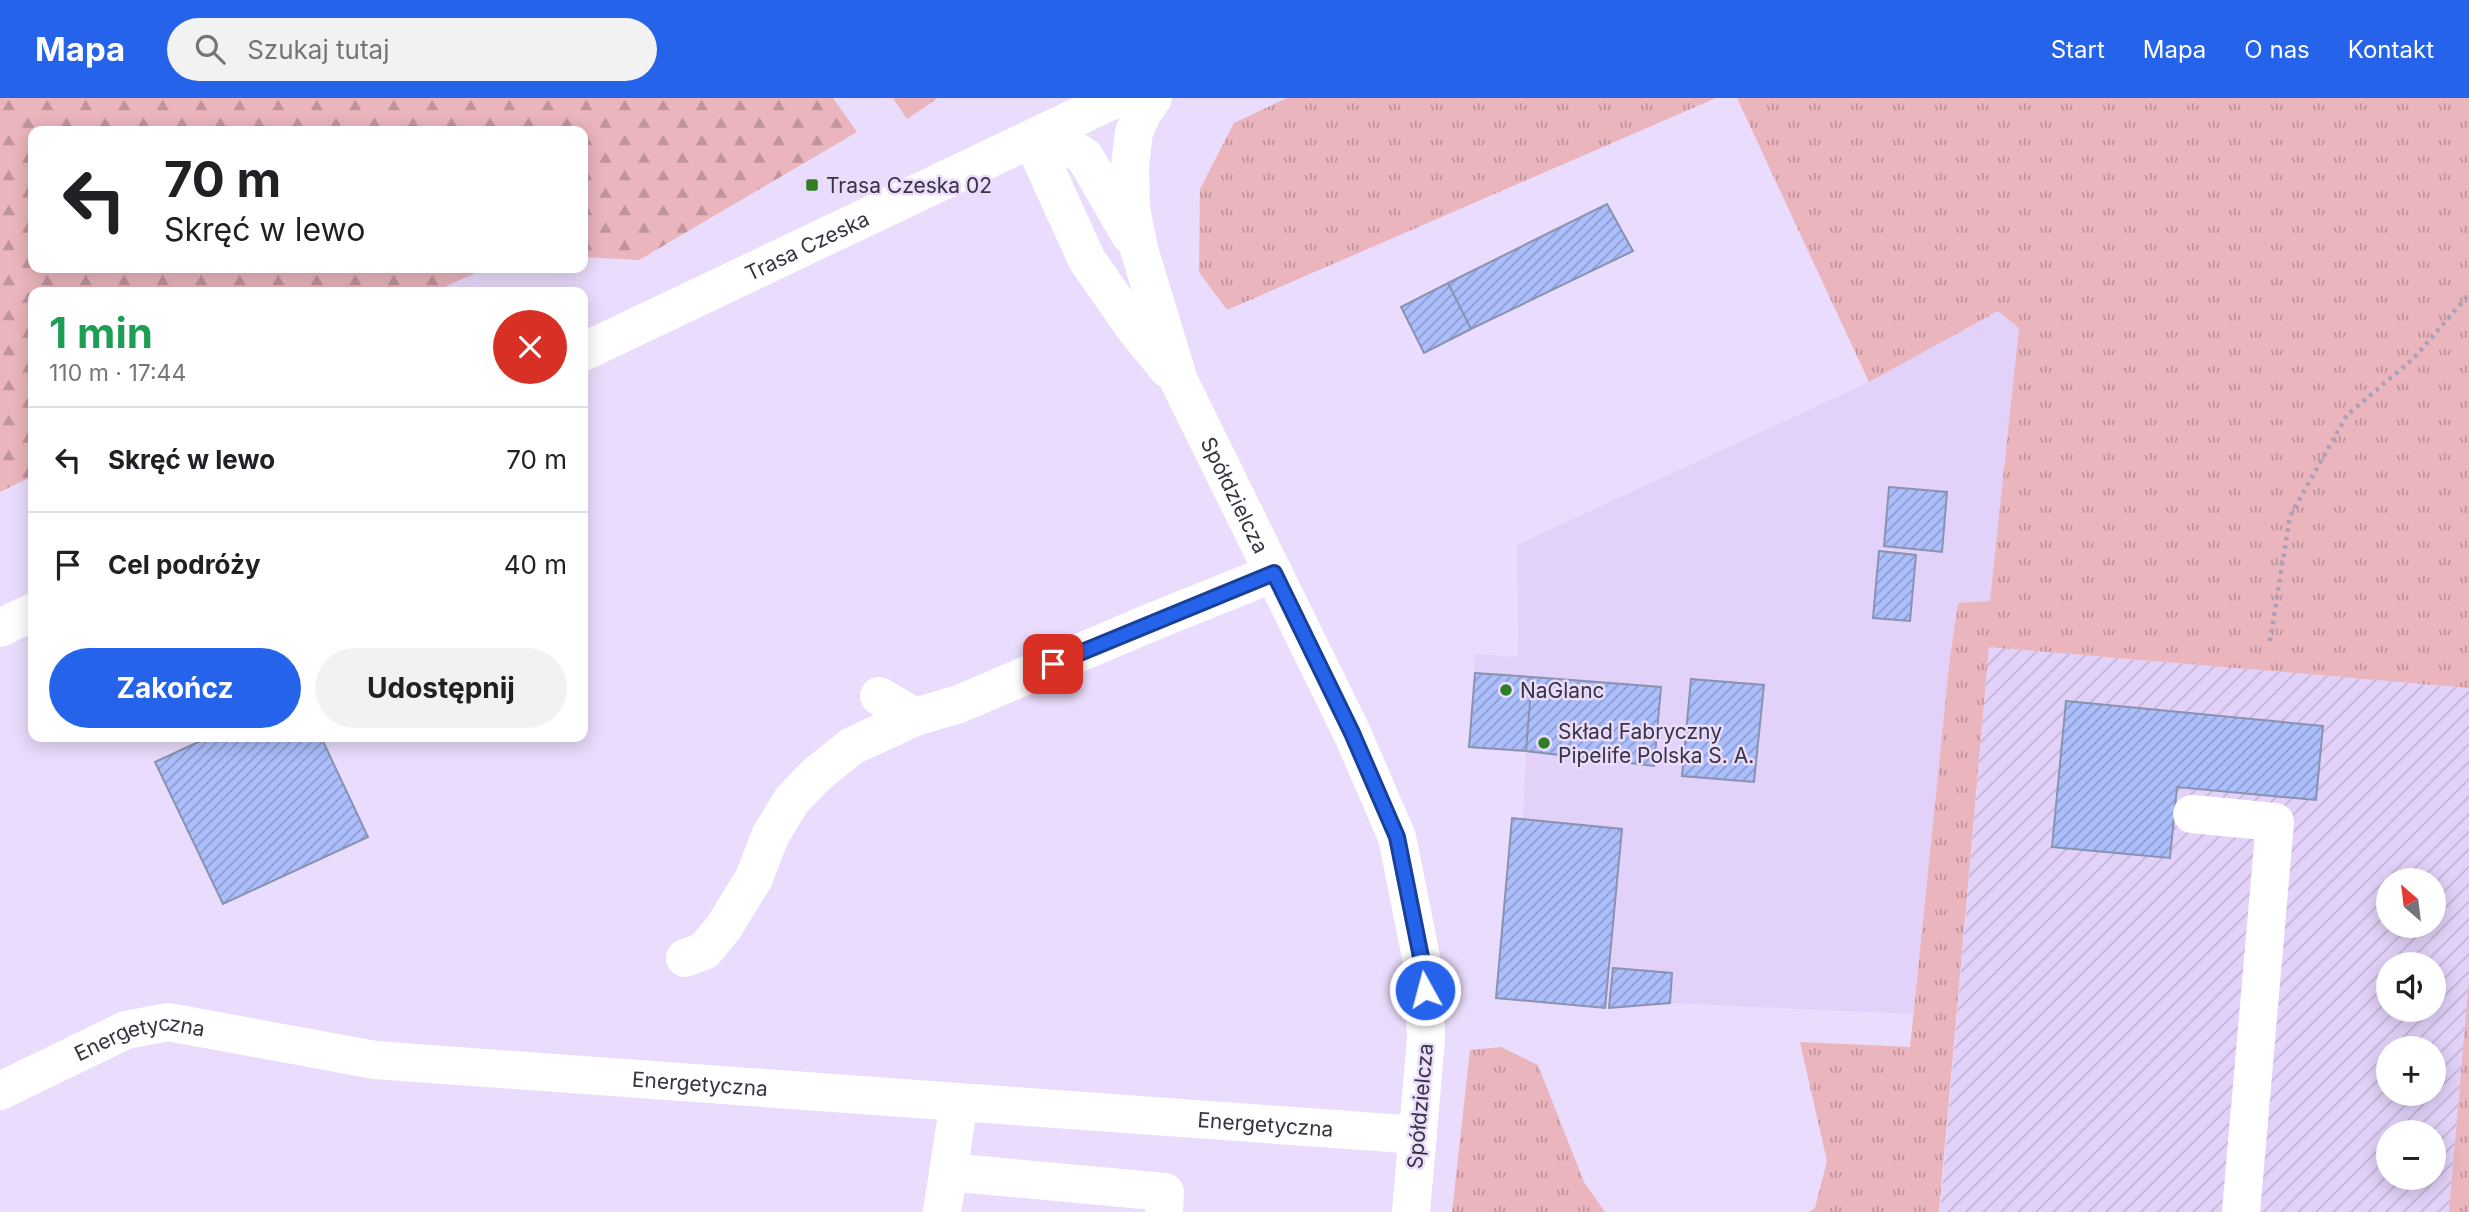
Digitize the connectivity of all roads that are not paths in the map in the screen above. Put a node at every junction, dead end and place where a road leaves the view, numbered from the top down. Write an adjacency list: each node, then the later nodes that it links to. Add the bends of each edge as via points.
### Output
1 (1117, 98): 3 (street)
2 (1153, 98): 4 (street, Spółdzielcza, via 1134,132 1130,165 1131,208)
3 (1032, 139): 4 (street, Spółdzielcza, via 1058,142 1085,157); 5 (street, Trasa Czeska); 6 (street, Spółdzielcza, via 1087,260 1135,329)
4 (1139, 248): 6 (street, Spółdzielcza)
5 (588, 350)
6 (1179, 381): 7 (street, Spółdzielcza)
7 (1274, 573): 11 (street, via 959,704); 16 (street, Spółdzielcza, via 1397,837 1424,972 1426,1039)
8 (28, 614): 9 (street)
9 (0, 628)
10 (879, 696): 11 (street)
11 (915, 717): 13 (street, via 852,746 792,800 724,927 704,951)
12 (2192, 814): 21 (street, via 2275,822)
13 (685, 958)
14 (0, 1091): 15 (street, Energetyczna, via 126,1030 168,1022 375,1060)
15 (959, 1102): 16 (street, Energetyczna); 17 (street)
16 (1418, 1135): 20 (street, Spółdzielcza)
17 (948, 1172): 18 (street); 19 (street, via 1165,1192)
18 (942, 1212)
19 (1164, 1212)
20 (1411, 1212)
21 (2241, 1212)

